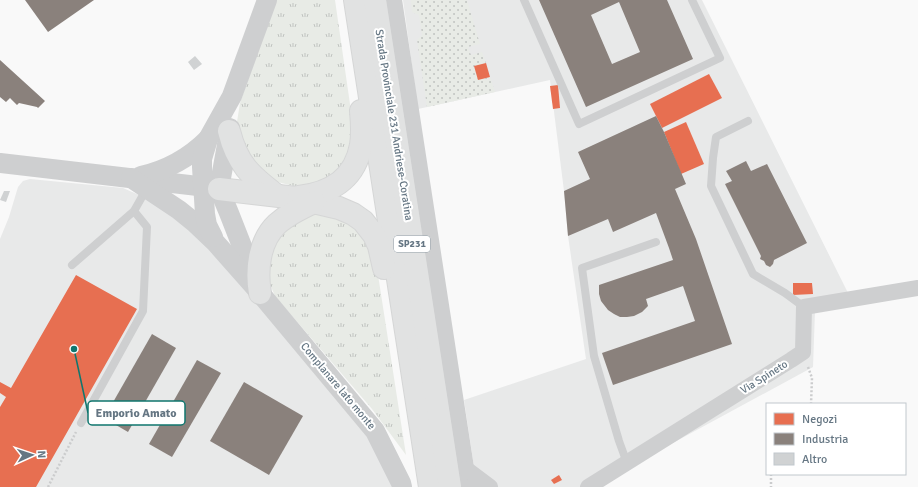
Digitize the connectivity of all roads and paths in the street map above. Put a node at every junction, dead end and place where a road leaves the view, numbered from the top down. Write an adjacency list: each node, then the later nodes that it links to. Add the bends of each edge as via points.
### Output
1 (267, 0): 7 (street, Complanare lato monte)
2 (355, 0): 14 (highway, SP231, via 362,130 358,156 348,174 335,186); 25 (highway, Strada Provinciale 231 Andriese-Coratina / SP231)
3 (375, 0): 32 (highway, Strada Provinciale 231 Andriese-Coratina / SP231)
4 (394, 0): 27 (street)
5 (524, 0): 6 (lane, via 579,124 720,58)
6 (692, 0)
7 (232, 96): 9 (street, Complanare lato monte); 10 (street, Complanare lato monte)
8 (748, 121): 21 (lane, via 716,137 711,186 753,274)
9 (229, 131): 13 (street, Complanare lato monte); 14 (highway, SP231, via 235,150 253,176)
10 (208, 139): 12 (street, Complanare lato monte, via 193,153); 13 (street, Complanare lato monte, via 202,161)
11 (0, 163): 12 (street)
12 (139, 183): 13 (street); 15 (lane); 16 (street, Complanare lato monte, via 180,210)
13 (211, 188): 14 (highway, SP231); 16 (street, Complanare lato monte, via 206,217); 20 (street, Complanare lato monte, via 229,213)
14 (295, 198): 20 (highway, SP231, via 296,211 274,226 262,249 258,278); 25 (highway, SP231, via 345,210 358,217 378,242)
15 (134, 210): 18 (lane); 24 (lane, via 147,227 143,311)
16 (215, 242): 20 (street, Complanare lato monte)
17 (656, 242): 26 (lane, via 582,268 594,356)
18 (72, 265)
19 (918, 288): 21 (street)
20 (260, 293): 29 (street, Complanare lato monte, via 375,431)
21 (804, 306): 22 (street)
22 (803, 352): 23 (path, via 812,378); 26 (street, Via Spineto)
23 (811, 403)
24 (80, 423): 30 (path)
25 (425, 454): 31 (highway, Strada Provinciale 231 Andriese-Coratina / SP231)
26 (627, 463): 35 (street, Via Spineto)
27 (466, 469): 33 (street); 34 (street)
28 (771, 475): 36 (path)
29 (401, 486)
30 (48, 487)
31 (430, 487)
32 (450, 487)
33 (469, 487)
34 (490, 487)
35 (588, 487)
36 (771, 487)

